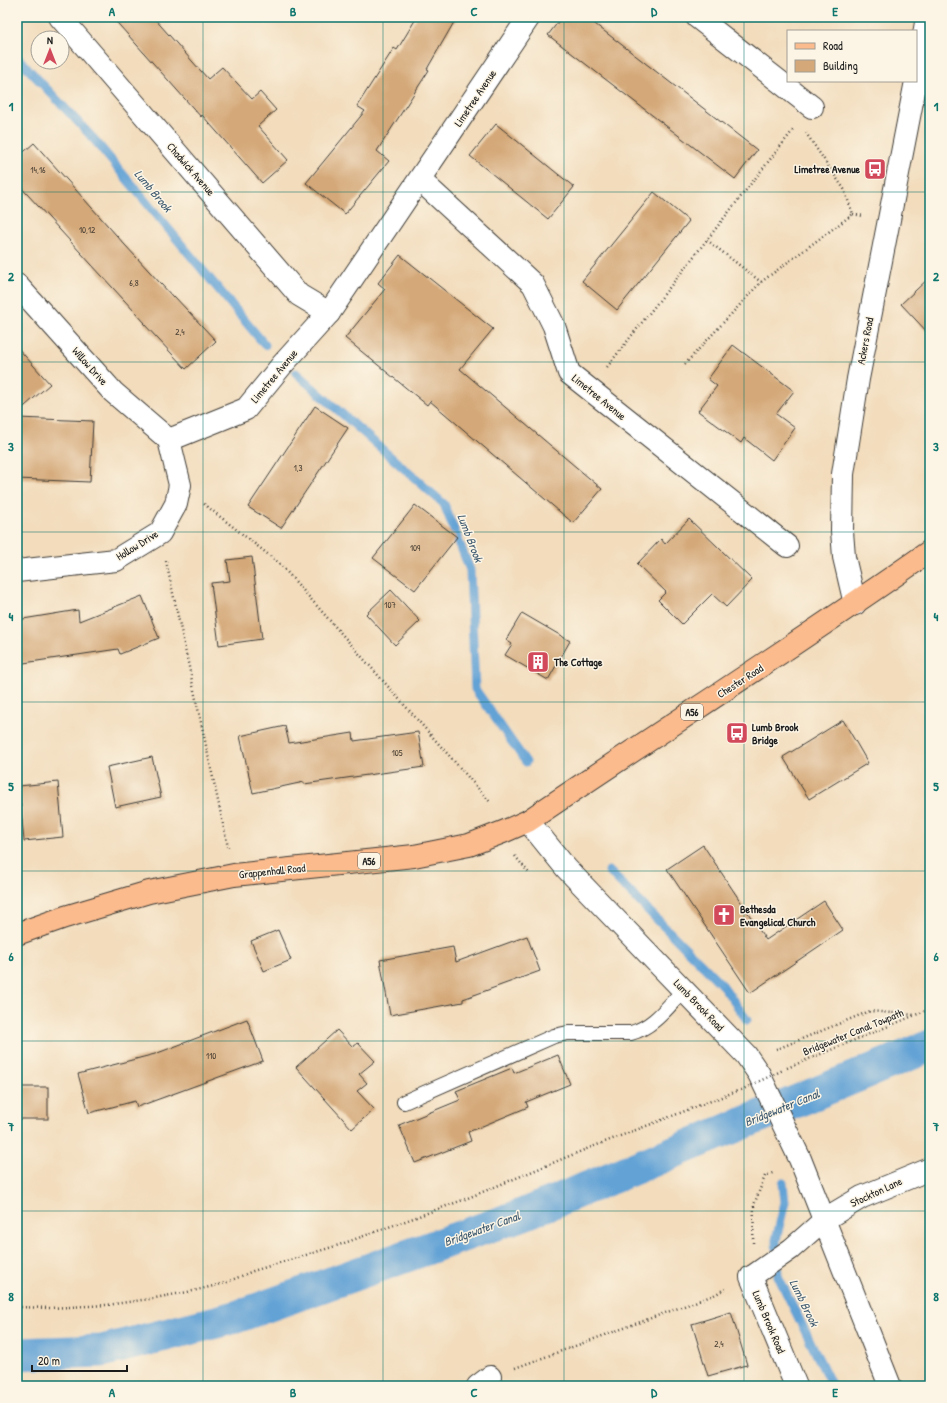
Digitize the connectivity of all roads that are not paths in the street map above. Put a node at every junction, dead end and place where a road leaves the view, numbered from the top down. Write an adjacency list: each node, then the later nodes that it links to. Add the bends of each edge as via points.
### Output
1 (60, 17): 10 (street, Chadwick Avenue, via 299,295)
2 (529, 17): 8 (street, Limetree Avenue)
3 (697, 17): 7 (street)
4 (927, 17): 5 (street, Ackers Road)
5 (917, 75)
6 (916, 82): 15 (street, Ackers Road, via 858,379 843,474 844,557)
7 (805, 115)
8 (420, 180): 10 (street, Limetree Avenue); 12 (street, Limetree Avenue, via 533,284 554,326 569,373)
9 (17, 285): 11 (street, Willow Drive, via 113,392)
10 (329, 313): 11 (street, Limetree Avenue, via 246,409)
11 (169, 440): 14 (street, Hollow Drive, via 180,485 176,504 160,533 116,560)
12 (787, 546)
13 (930, 551): 15 (main road, Chester Road / A56)
14 (17, 571)
15 (855, 604): 16 (main road, Chester Road / A56)
16 (528, 821): 17 (main road, Grappenhall Road / A56, via 469,845 414,856 234,876 149,892 65,916); 18 (street, Lumb Brook Road, via 566,868)
17 (17, 934)
18 (684, 990): 19 (lane, via 641,1031 568,1033 554,1036); 21 (street, Lumb Brook Road, via 746,1055 759,1074 800,1159)
19 (404, 1102)
20 (930, 1169): 21 (street, Stockton Lane, via 862,1197)
21 (825, 1219): 22 (street, Lumb Brook Road, via 791,1249); 24 (street, Lumb Brook Road)
22 (751, 1277): 23 (street, Lumb Brook Road)
23 (796, 1386)
24 (890, 1386)

